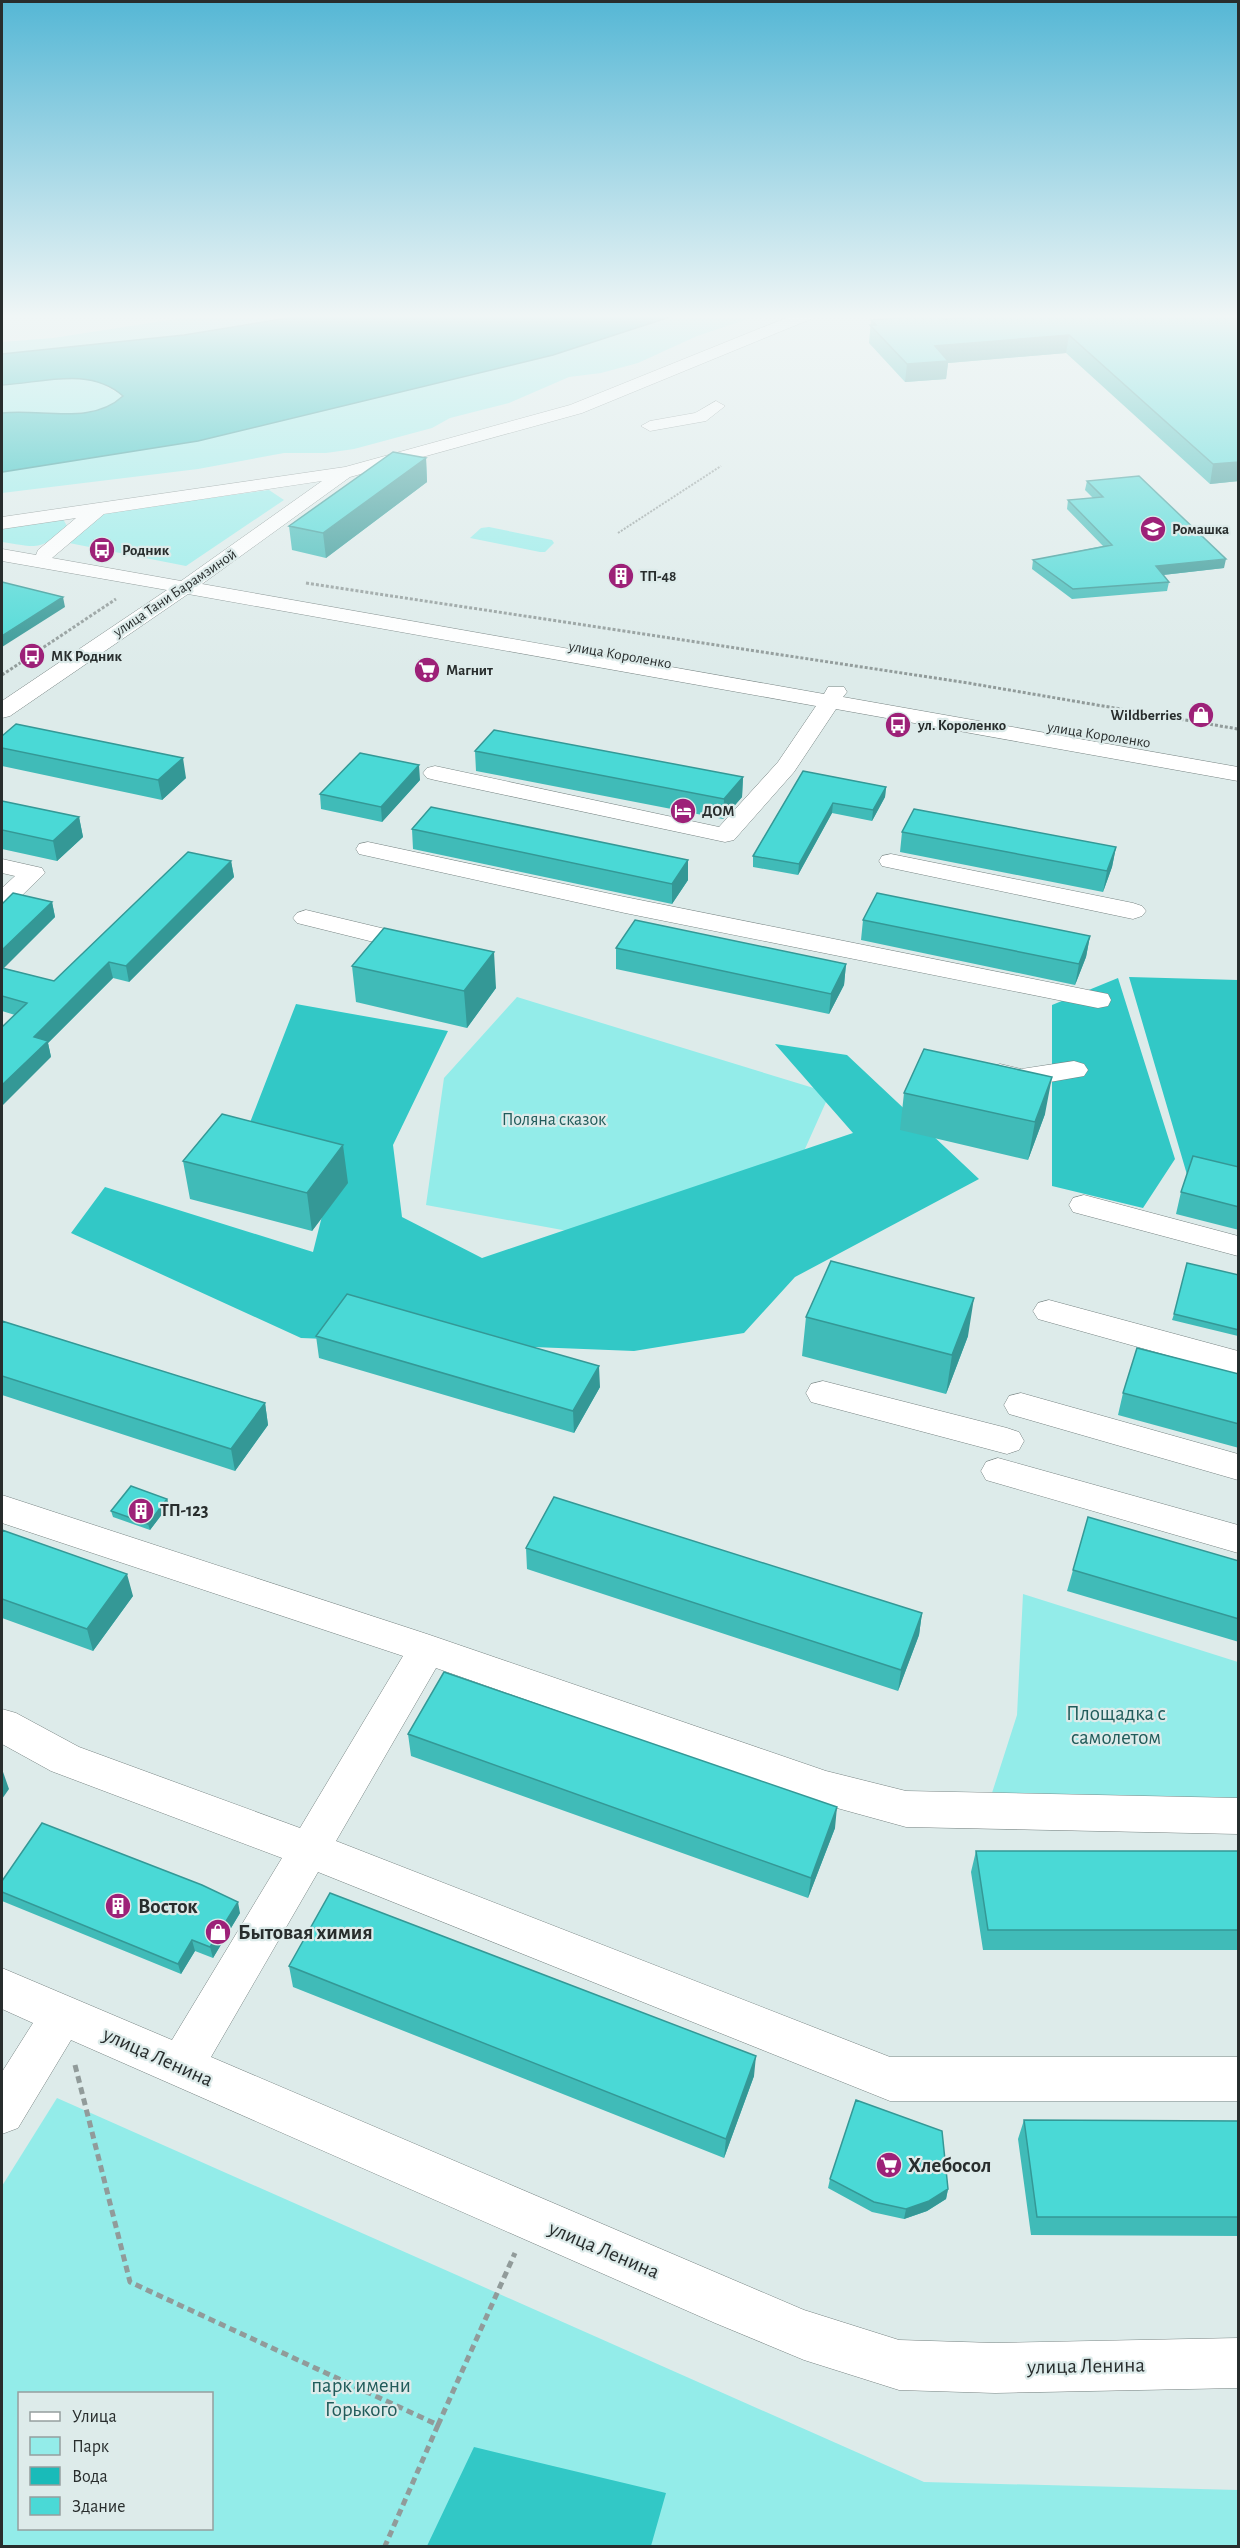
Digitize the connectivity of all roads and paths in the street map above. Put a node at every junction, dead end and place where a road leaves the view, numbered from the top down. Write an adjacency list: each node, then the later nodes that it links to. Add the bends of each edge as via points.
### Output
1 (481, 435): 3 (street)
2 (721, 466): 6 (path)
3 (346, 472): 4 (street); 11 (street, улица Тани Барамзиной)
4 (98, 509): 5 (street); 8 (street)
5 (2, 523)
6 (618, 533)
7 (2, 548): 8 (street, улица Короленко)
8 (45, 554): 11 (street, улица Короленко)
9 (2, 555): 11 (street, улица Короленко, via 148,583)
10 (299, 582): 14 (path, via 900,672)
11 (189, 585): 12 (street, улица Короленко); 13 (street, улица Тани Барамзиной)
12 (833, 697): 15 (street, улица Короленко); 16 (street, via 786,767 725,835); 17 (street, улица Короленко)
13 (2, 711)
14 (1239, 729)
15 (1239, 759)
16 (435, 774)
17 (1239, 774)
18 (368, 849): 25 (street)
19 (891, 861): 22 (street)
20 (2, 866): 21 (street, via 33,873)
21 (2, 901)
22 (1133, 911)
23 (306, 918): 24 (street)
24 (438, 950)
25 (1098, 1000)
26 (977, 1068): 27 (street, via 1021,1078)
27 (1074, 1070)
28 (1084, 1205): 29 (street)
29 (1239, 1245)
30 (1049, 1311): 31 (street)
31 (1239, 1363)
32 (823, 1393): 36 (street)
33 (1021, 1405): 34 (street)
34 (1239, 1467)
35 (2, 1509): 37 (street)
36 (1239, 1539)
37 (427, 1649): 39 (street, via 826,1788 906,1809); 40 (street)
38 (2, 1725): 40 (street, via 65,1759)
39 (1239, 1816)
40 (310, 1850): 43 (street); 44 (street, via 890,2079)
41 (2, 1988): 42 (street, улица Ленина)
42 (62, 2015): 43 (street, улица Ленина); 45 (street); 48 (path, via 130,2282)
43 (181, 2067): 46 (street, улица Ленина)
44 (1239, 2079)
45 (2, 2112)
46 (531, 2219): 47 (street, улица Ленина, via 804,2335 899,2364 995,2368); 48 (path)
47 (1239, 2363)
48 (438, 2425): 49 (path)
49 (385, 2547)

